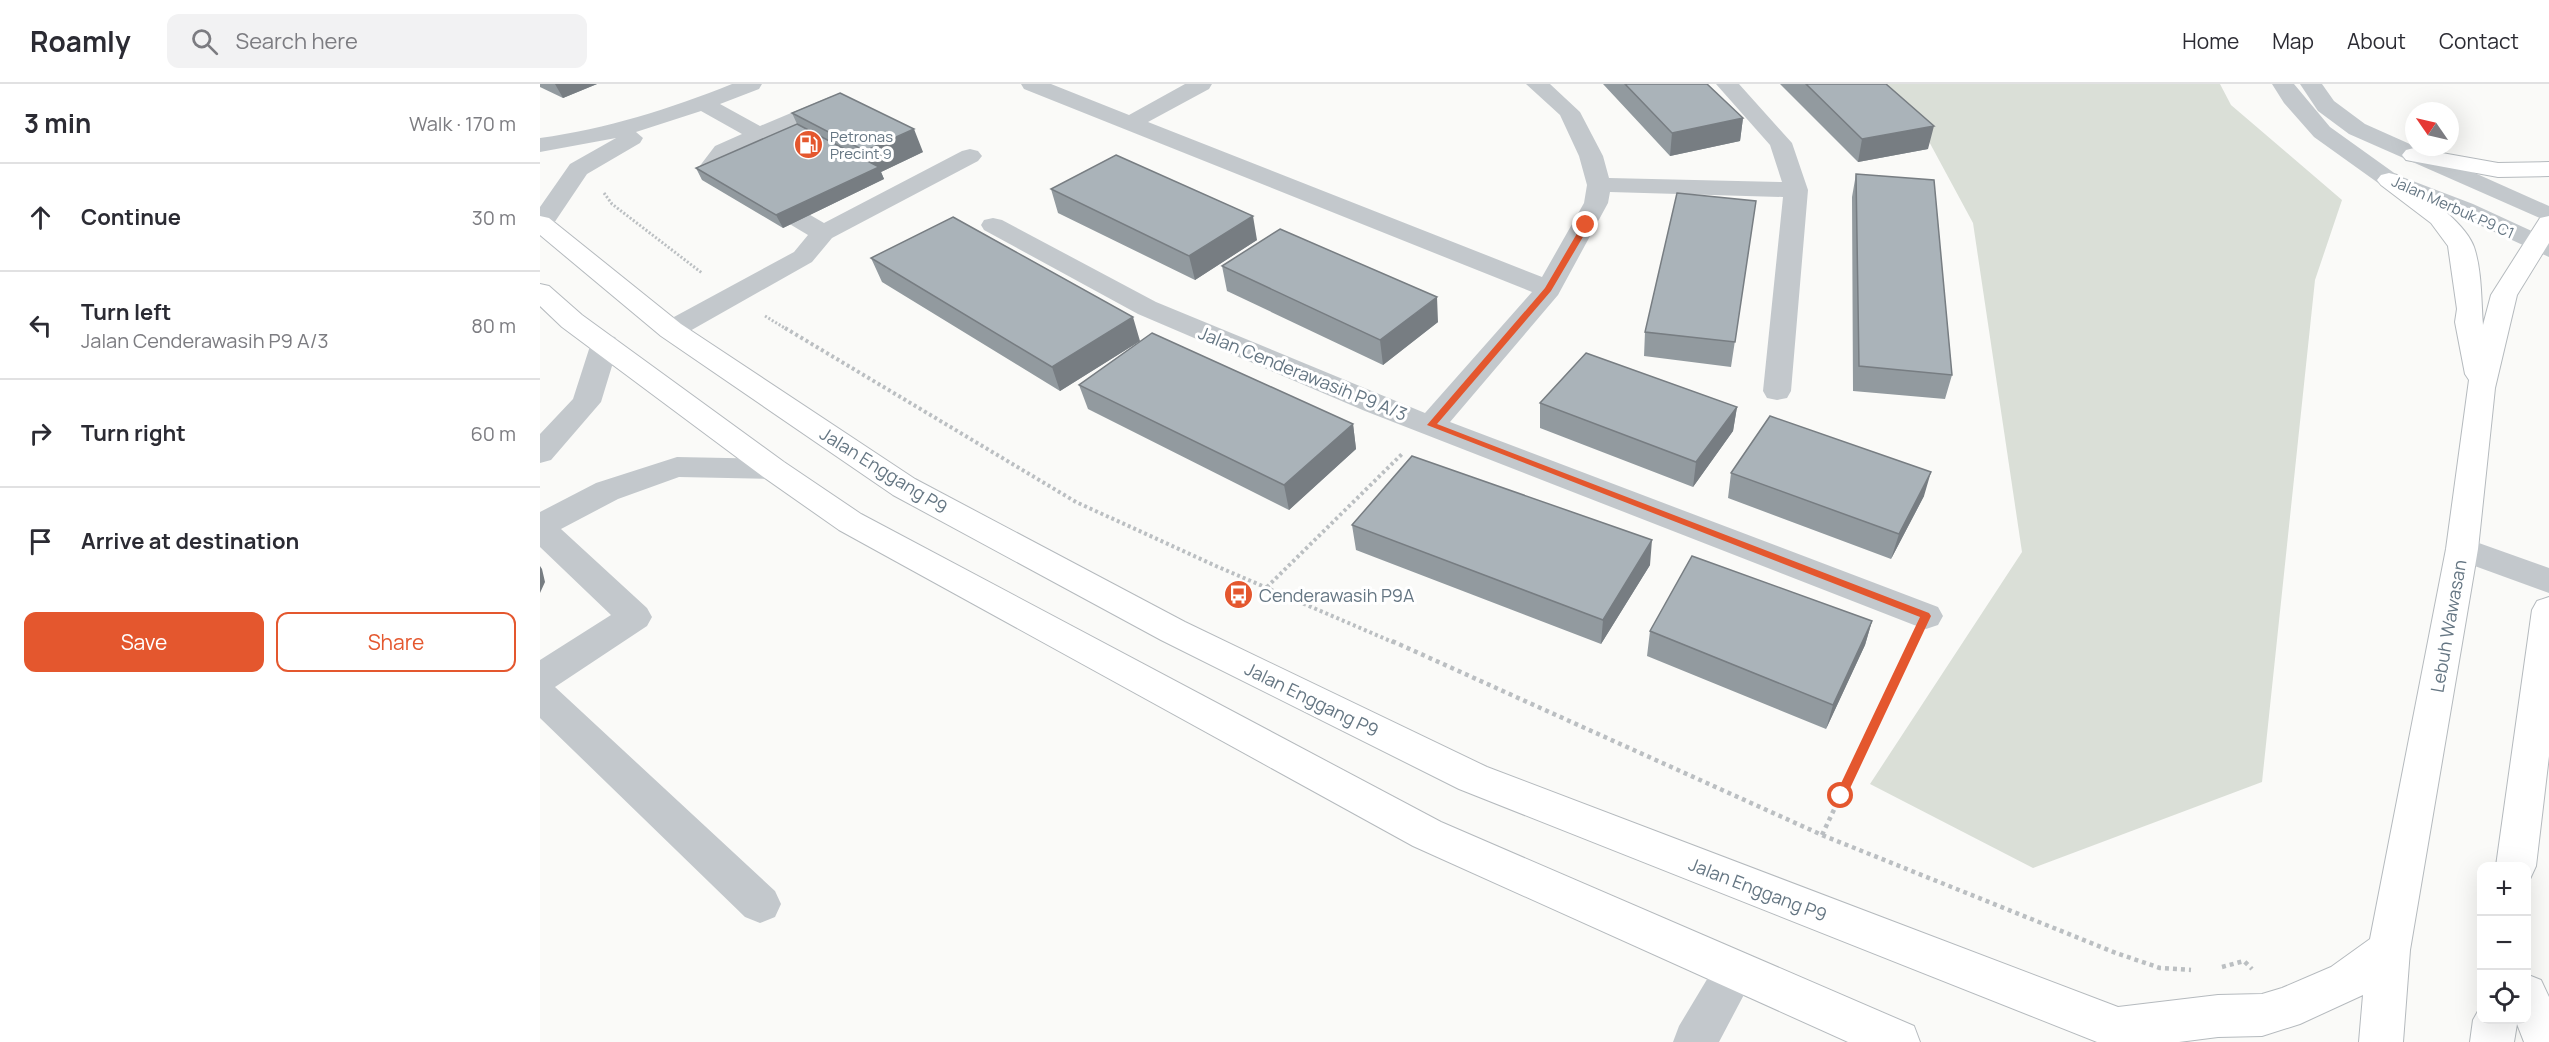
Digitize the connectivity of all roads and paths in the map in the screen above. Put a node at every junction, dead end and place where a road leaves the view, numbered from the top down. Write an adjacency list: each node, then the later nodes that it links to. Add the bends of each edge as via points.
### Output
1 (751, 84): 9 (street)
2 (1032, 84): 10 (street)
3 (1201, 84): 10 (street)
4 (1537, 84): 20 (street, via 1569,112 1591,156)
5 (1727, 84): 21 (street, via 1781,143)
6 (2283, 84): 19 (street, Jalan Merbuk P9 C1, via 2322,132)
7 (2311, 84): 13 (street, Jalan Merbuk P9 C1, via 2326,106 2357,129)
8 (846, 99): 11 (street)
9 (695, 106): 11 (street); 12 (street, via 602,134); 17 (street)
10 (1130, 123): 27 (street)
11 (759, 135): 25 (street, via 723,152 711,167)
12 (540, 145)
13 (2405, 151)
14 (970, 156): 25 (street)
15 (2416, 156): 22 (street, Jalan Merbuk P9 C1)
16 (2420, 156): 18 (main road, via 2498,170)
17 (578, 169): 23 (street); 29 (path, via 597,179 612,204)
18 (2549, 169)
19 (2390, 180): 26 (street, Jalan Merbuk P9 C1); 32 (main road, via 2440,218 2462,246 2469,322)
20 (1599, 185): 21 (street); 27 (street, via 1586,225)
21 (1796, 190): 33 (street)
22 (2549, 214)
23 (540, 224): 30 (main road, Jalan Enggang P9)
24 (993, 225): 34 (street, Jalan Cenderawasih P9 A/3, via 1147,308)
25 (823, 233): 29 (street, via 803,257)
26 (2545, 239): 32 (main road, Lebuh Wawasan, via 2504,295)
27 (1549, 289): 34 (street)
28 (540, 292): 31 (main road, via 572,321)
29 (732, 297): 30 (street); 40 (path, via 1076,502)
30 (670, 330): 55 (main road, Jalan Enggang P9, via 904,487 1173,631 1473,778)
31 (605, 343): 35 (street, via 586,402); 36 (main road)
32 (2481, 388): 38 (main road, Lebuh Wawasan)
33 (1777, 392)
34 (1431, 425): 40 (path); 42 (street, Jalan Cenderawasih P9 A/3)
35 (540, 453)
36 (773, 469): 37 (street, via 677,467 607,491); 50 (main road, via 850,522 1427,834)
37 (540, 527): 43 (street, via 635,616)
38 (2462, 549): 39 (street); 48 (main road, Lebuh Wawasan)
39 (2549, 581)
40 (1267, 587): 45 (path)
41 (2549, 610): 46 (main road)
42 (1926, 616): 45 (path)
43 (540, 678)
44 (540, 695): 47 (street)
45 (1822, 835): 51 (path, via 2116,953 2160,968)
46 (2517, 862)
47 (760, 904)
48 (2389, 950): 53 (main road, via 2346,982); 58 (main road, Lebuh Wawasan)
49 (2213, 969): 53 (path, via 2244,961)
50 (1736, 970): 56 (street); 57 (main road)
51 (2197, 971)
52 (2531, 1005): 60 (main road)
53 (2285, 1009): 55 (main road, via 2262,1015 2218,1016)
54 (2494, 1024): 59 (main road)
55 (2134, 1035)
56 (1695, 1042)
57 (1898, 1042)
58 (2381, 1042)
59 (2492, 1042)
60 (2547, 1042)

